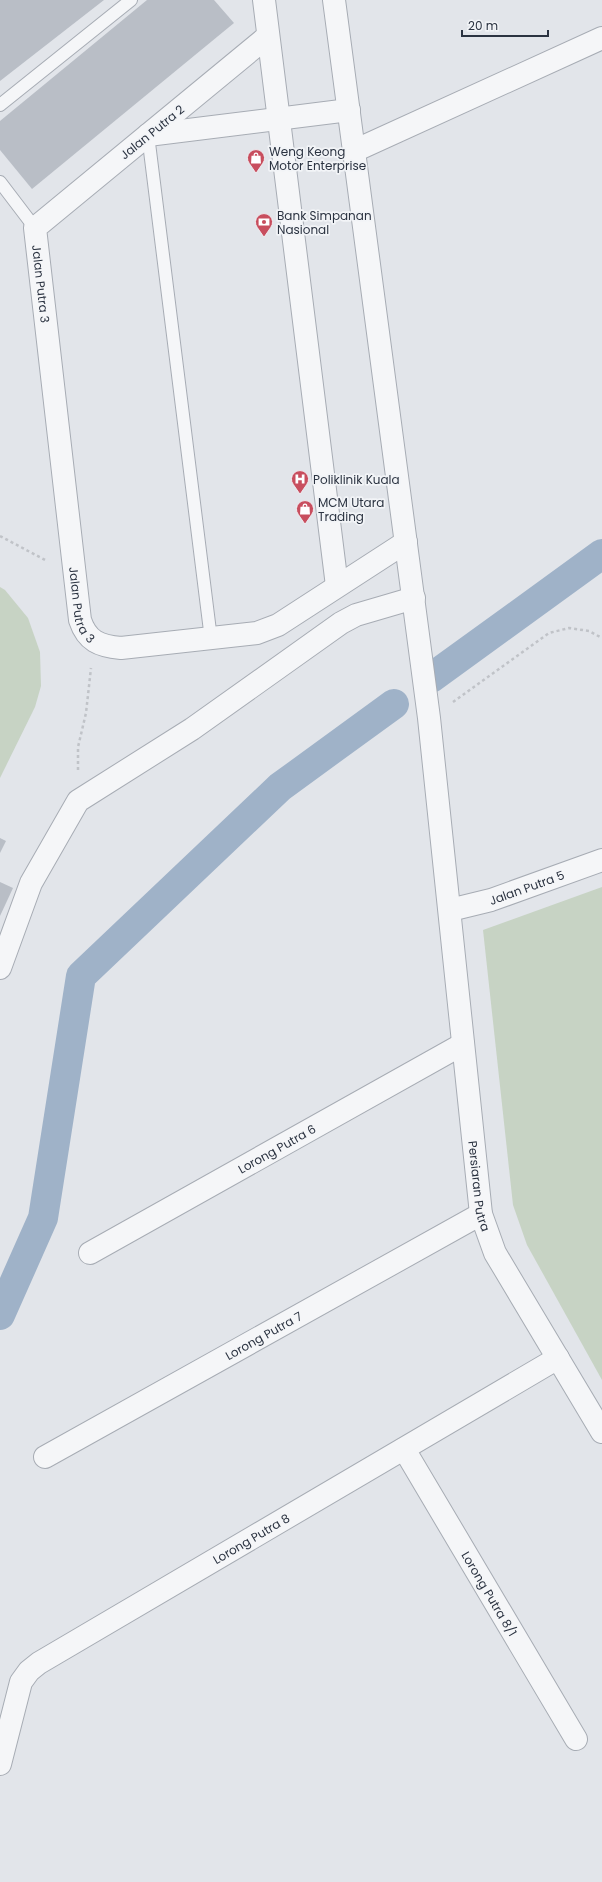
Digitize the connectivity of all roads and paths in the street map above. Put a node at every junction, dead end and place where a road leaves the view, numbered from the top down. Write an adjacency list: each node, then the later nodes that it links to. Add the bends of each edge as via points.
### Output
1 (131, 0): 6 (lane)
2 (264, 0): 4 (street)
3 (334, 0): 7 (street, Persiaran Putra)
4 (268, 36): 8 (street); 9 (street, Jalan Putra 2)
5 (602, 38): 10 (street)
6 (0, 106)
7 (349, 110): 8 (street); 10 (street, Persiaran Putra)
8 (279, 119): 9 (street); 16 (street)
9 (148, 135): 12 (street, Jalan Putra 2); 19 (lane)
10 (354, 151): 14 (street, Persiaran Putra)
11 (0, 182): 12 (lane)
12 (35, 228): 15 (street, Jalan Putra 3)
13 (0, 536): 15 (path)
14 (406, 542): 16 (street, Jalan Putra 3); 17 (street, Persiaran Putra)
15 (76, 577): 20 (street, Jalan Putra 3, via 80,620 84,631)
16 (337, 586): 19 (street, Jalan Putra 3, via 278,625 257,633)
17 (414, 598): 21 (street, Persiaran Putra); 22 (street, via 356,615 341,623 192,728)
18 (602, 638): 21 (path, via 590,631 569,628 549,633)
19 (211, 639): 20 (street, Jalan Putra 3, via 121,648 107,647)
20 (94, 641): 22 (path, via 86,713 78,747)
21 (429, 718): 24 (street, Persiaran Putra)
22 (78, 801): 25 (street, via 31,884)
23 (602, 860): 24 (street, Jalan Putra 5, via 491,900)
24 (450, 910): 26 (street, Persiaran Putra)
25 (0, 968)
26 (464, 1044): 27 (street, Persiaran Putra); 28 (street, Lorong Putra 6)
27 (481, 1214): 29 (street, Persiaran Putra, via 495,1253); 32 (street, Lorong Putra 7)
28 (90, 1252)
29 (558, 1358): 30 (street, Persiaran Putra); 31 (street, Lorong Putra 8)
30 (602, 1431)
31 (404, 1449): 33 (street, Lorong Putra 8/1); 34 (street, Lorong Putra 8, via 39,1663 21,1682)
32 (45, 1456)
33 (576, 1739)
34 (0, 1764)

